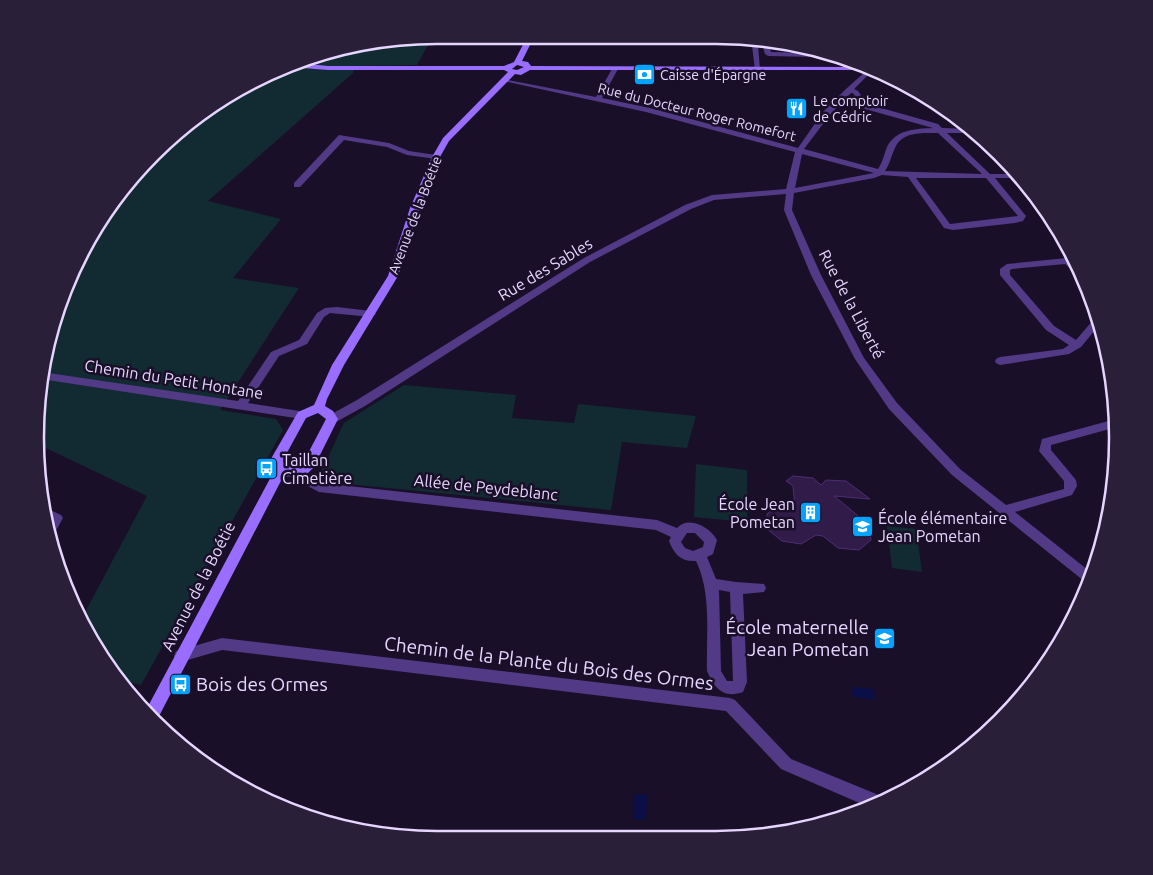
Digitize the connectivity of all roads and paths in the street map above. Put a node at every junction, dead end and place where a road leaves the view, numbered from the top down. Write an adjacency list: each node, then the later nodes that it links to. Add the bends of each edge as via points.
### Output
1 (527, 44): 5 (main road)
2 (755, 46): 10 (street)
3 (766, 47): 4 (street, via 768,54)
4 (808, 55)
5 (517, 63): 7 (main road); 11 (main road, via 510,64)
6 (308, 66): 11 (main road)
7 (529, 68): 9 (main road); 11 (main road, via 522,72)
8 (850, 68): 10 (main road)
9 (615, 69): 10 (main road); 15 (street)
10 (757, 69)
11 (510, 70): 13 (main road, Avenue de la Boétie)
12 (866, 74): 14 (street, Rue de la Liberté)
13 (505, 80): 15 (street, Rue du Docteur Roger Romefort); 19 (main road, Avenue de la Boétie, via 446,140)
14 (848, 90): 16 (street, via 856,92 868,107 928,123); 18 (street, Rue de la Liberté)
15 (598, 99): 18 (street, Rue du Docteur Roger Romefort)
16 (941, 131): 17 (street); 20 (street, via 910,133 897,138); 22 (street)
17 (963, 132)
18 (799, 151): 20 (street, Rue du Docteur Roger Romefort); 25 (street, Rue de la Liberté)
19 (436, 157): 24 (street, via 342,137); 27 (main road, Avenue de la Boétie, via 393,276)
20 (882, 171): 21 (street, Rue du Docteur Roger Romefort); 25 (street, Rue des Sables, via 874,176)
21 (911, 176): 22 (street, Rue du Docteur Roger Romefort); 22 (street, via 947,226 1020,219 1022,216)
22 (988, 176): 23 (street, Rue du Docteur Roger Romefort)
23 (1010, 176)
24 (297, 185)
25 (790, 190): 35 (street, Rue des Sables, via 712,198 688,207 570,270 361,404); 38 (street, Rue de la Liberté, via 788,210 816,275 860,359 893,406 956,472)
26 (1069, 262): 29 (street, via 1010,266 1005,269 1005,275 1050,328)
27 (371, 314): 32 (main road, Avenue de la Boétie, via 338,365); 33 (street, via 328,310 320,315 303,342 275,354)
28 (1093, 326): 29 (street)
29 (1077, 345): 30 (street, via 1065,352)
30 (1000, 361)
31 (48, 377): 33 (street, Chemin du Petit Hontane)
32 (320, 404): 34 (main road); 35 (main road)
33 (241, 405): 34 (street, Chemin du Petit Hontane)
34 (302, 415): 37 (main road, Avenue de la Boétie, via 277,460)
35 (332, 419): 37 (main road, via 309,464 302,470)
36 (1109, 425): 38 (street, via 1046,442 1045,451 1070,480 1068,492)
37 (285, 472): 41 (street, Allée de Peydeblanc, via 319,486 657,525); 47 (main road, Avenue de la Boétie)
38 (1004, 511): 43 (street, Rue de la Liberté)
39 (51, 515): 40 (street, via 57,518)
40 (54, 525)
41 (678, 534): 42 (street, via 675,541 678,550 686,556); 42 (street, via 689,528 706,533 711,540 709,550)
42 (700, 557): 44 (street)
43 (1084, 574)
44 (710, 583): 45 (street); 45 (street, via 714,671 719,684 726,688 738,687 740,682)
45 (736, 588): 46 (street)
46 (759, 588)
47 (182, 656): 48 (main road, Avenue de la Boétie); 49 (street, Chemin de la Plante du Bois des Ormes, via 222,644 730,705 786,764)
48 (154, 711)
49 (870, 800)

